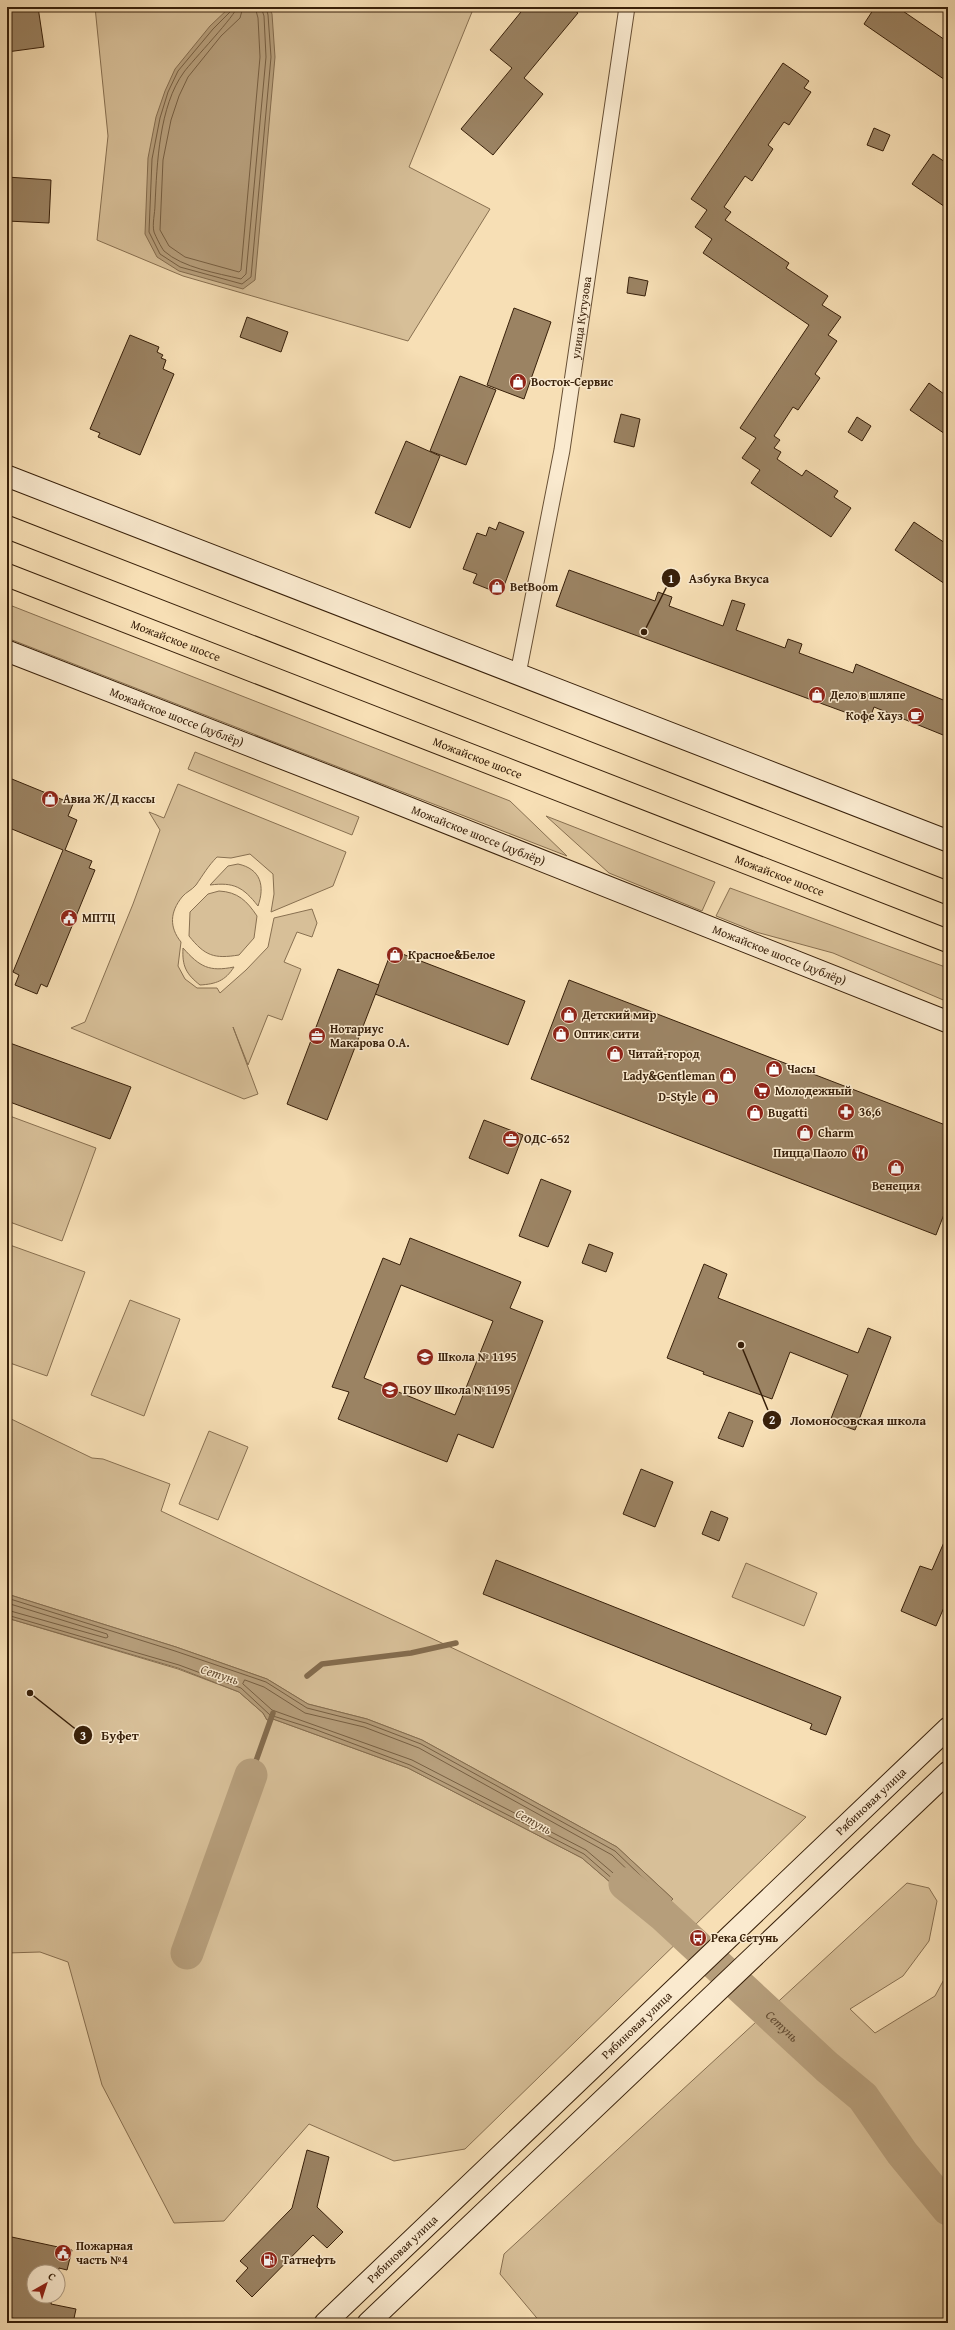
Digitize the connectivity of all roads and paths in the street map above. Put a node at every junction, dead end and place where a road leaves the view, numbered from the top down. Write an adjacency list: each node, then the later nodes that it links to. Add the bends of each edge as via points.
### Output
1 (627, 7): 6 (street, улица Кутузова, via 562,450)
2 (7, 476): 6 (main road)
3 (7, 527): 8 (main road)
4 (7, 575): 9 (main road, Можайское шоссе)
5 (7, 651): 10 (main road, Можайское шоссе (дублёр))
6 (518, 674): 7 (main road)
7 (948, 841)
8 (948, 893)
9 (948, 941)
10 (948, 1022)
11 (948, 1728): 13 (main road, Рябиновая улица)
12 (948, 1772): 14 (main road)
13 (325, 2323)
14 (368, 2323)

